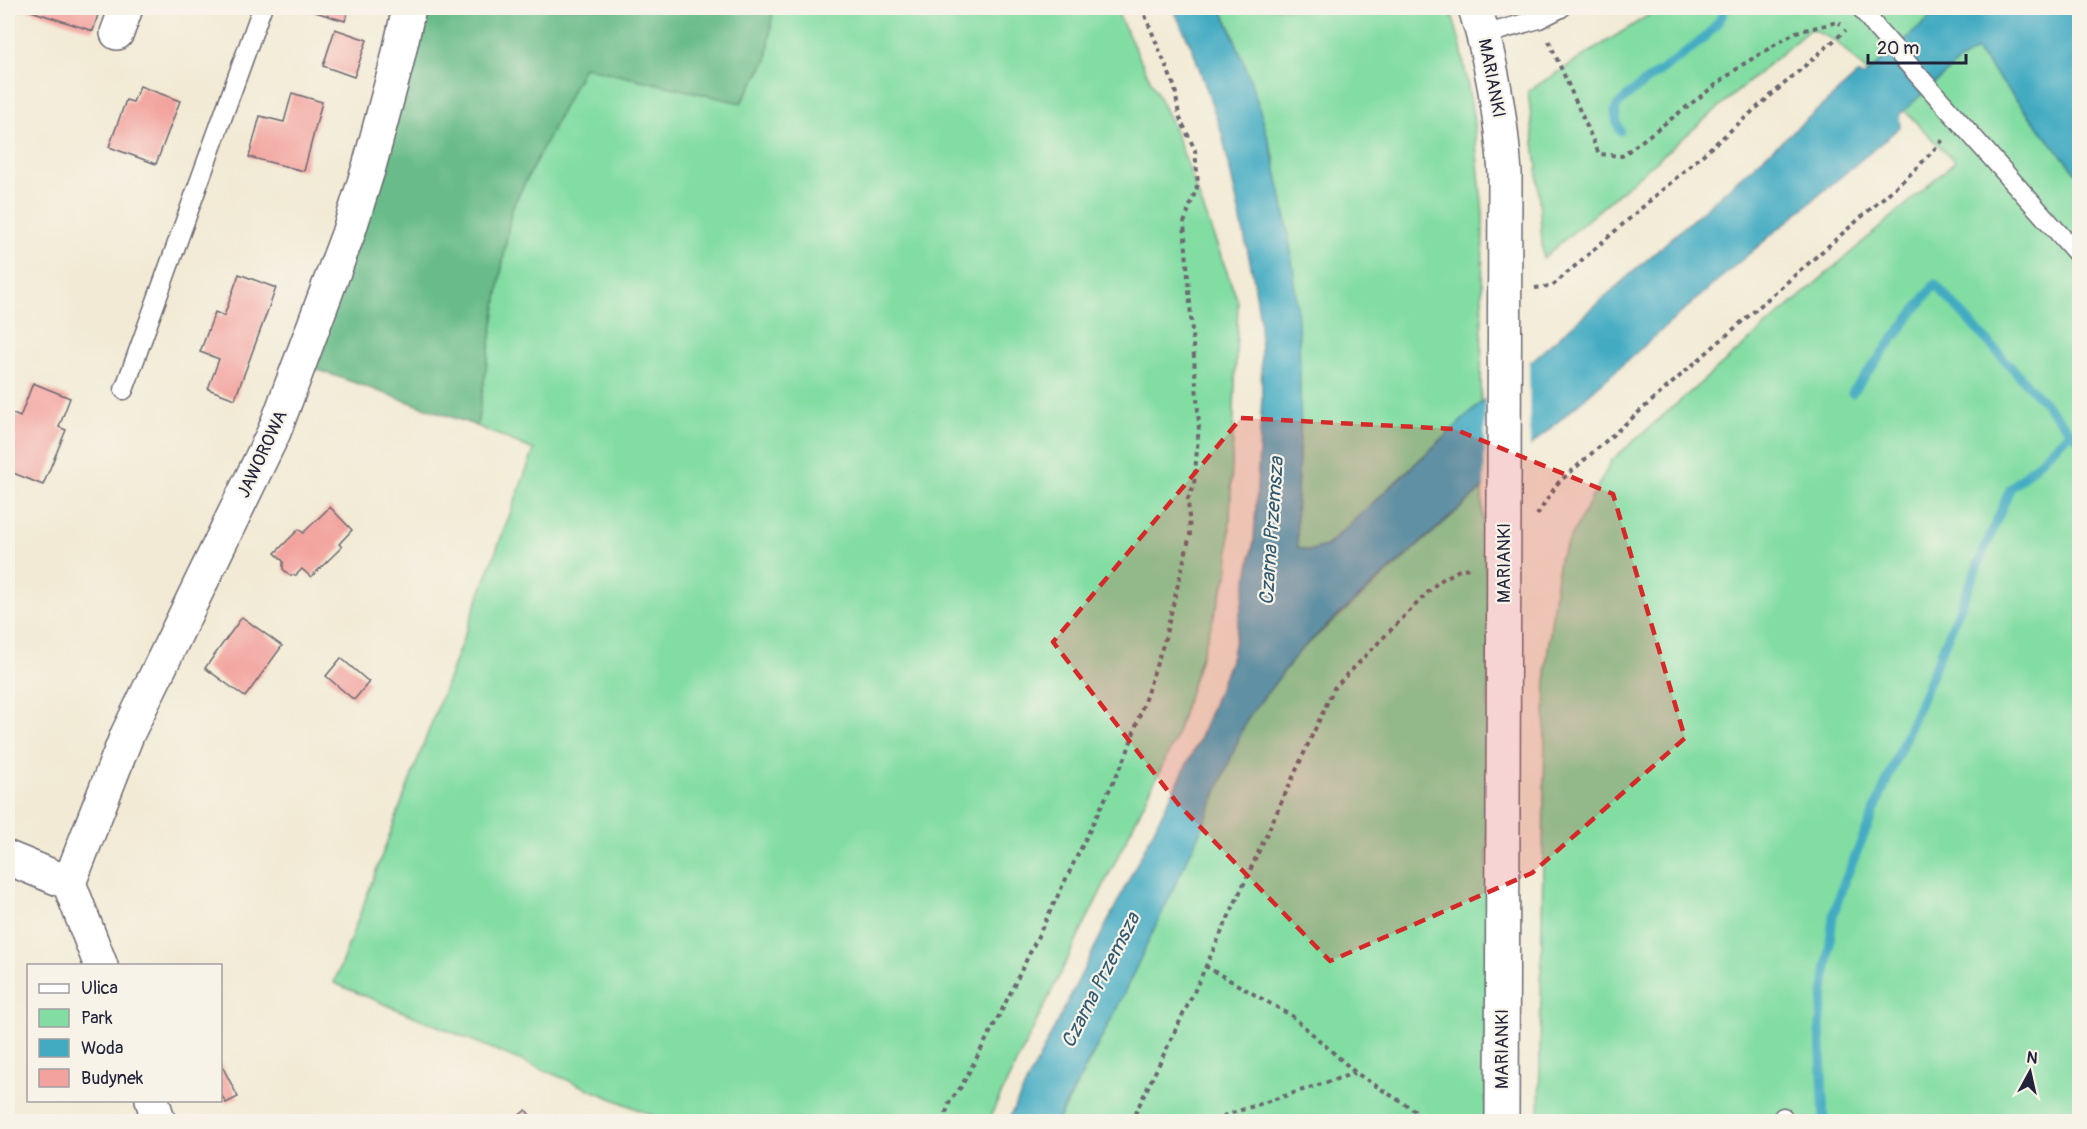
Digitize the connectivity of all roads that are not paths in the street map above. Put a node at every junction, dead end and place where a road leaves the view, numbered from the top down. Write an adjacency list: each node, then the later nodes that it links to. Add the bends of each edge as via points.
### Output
1 (262, 8): 7 (lane)
2 (409, 8): 9 (street, JAWOROWA, via 348,234 278,421 127,735)
3 (1561, 8): 5 (lane, via 1539,19)
4 (1860, 8): 6 (lane)
5 (1480, 21): 13 (street, MARIANKI, via 1497,99 1505,173)
6 (2079, 257)
7 (124, 390)
8 (8, 858): 9 (street)
9 (69, 883): 10 (street)
10 (100, 964)
11 (152, 1102): 12 (street)
12 (159, 1122)
13 (1502, 1122)

